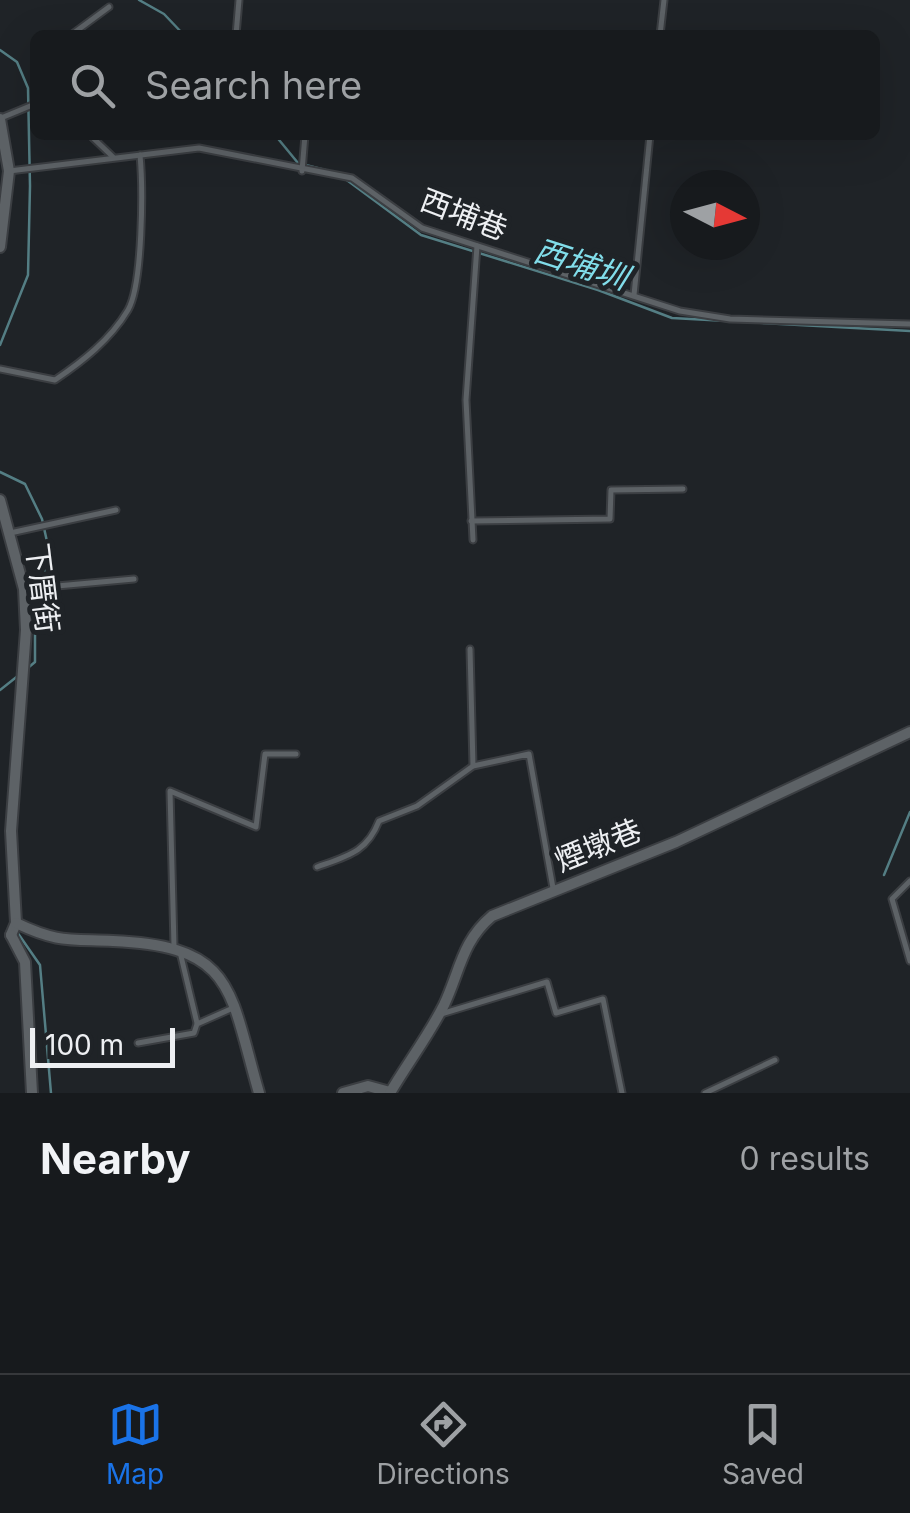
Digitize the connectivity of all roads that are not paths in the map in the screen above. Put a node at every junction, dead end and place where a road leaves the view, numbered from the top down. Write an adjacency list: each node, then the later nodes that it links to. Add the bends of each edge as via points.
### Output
1 (239, 0): 5 (lane)
2 (664, 0): 6 (lane)
3 (109, 7): 4 (lane)
4 (78, 30)
5 (236, 30)
6 (661, 30)
7 (30, 106): 8 (lane)
8 (0, 119): 14 (street)
9 (98, 140): 13 (lane)
10 (305, 140): 15 (lane)
11 (650, 140): 18 (lane)
12 (140, 155): 13 (lane, 西埔巷); 15 (lane, 西埔巷, via 198,148); 20 (lane, via 144,196 130,307 92,354 55,380)
13 (114, 158): 14 (lane, 西埔巷)
14 (13, 171): 17 (street)
15 (302, 171): 16 (lane, 西埔巷, via 352,178 412,223)
16 (477, 246): 18 (lane, 西埔巷); 24 (lane, via 466,400)
17 (0, 247)
18 (634, 295): 19 (lane, 西埔巷, via 730,319)
19 (910, 324)
20 (0, 369)
21 (683, 488): 24 (lane, via 610,490 610,519)
22 (0, 500): 25 (street, 下厝街)
23 (116, 510): 25 (lane)
24 (472, 522): 26 (lane)
25 (10, 533): 28 (street, 下厝街)
26 (473, 540)
27 (134, 578): 28 (lane)
28 (24, 589): 36 (street, 下厝街, via 11,831)
29 (470, 649): 32 (lane)
30 (910, 732): 35 (street, 煙墩巷, via 676,842)
31 (296, 754): 39 (lane, via 266,754 256,827 170,791)
32 (473, 766): 33 (lane, via 417,806 379,820 358,853); 35 (lane, via 532,755)
33 (317, 867)
34 (910, 881): 40 (lane, via 892,899)
35 (553, 890): 42 (street, 煙墩巷, via 492,916 476,930)
36 (16, 922): 37 (street); 39 (street, via 53,941)
37 (11, 936): 38 (street); 46 (street, via 25,962)
38 (0, 943)
39 (176, 947): 41 (street, via 204,959); 43 (lane)
40 (910, 961)
41 (236, 1007): 43 (lane); 47 (street)
42 (438, 1015): 49 (street, 煙墩巷); 50 (lane, via 547,982 556,1013 603,998)
43 (197, 1024): 44 (lane, via 194,1033)
44 (138, 1044)
45 (775, 1060): 51 (lane)
46 (32, 1093)
47 (259, 1093)
48 (343, 1093): 49 (street, via 368,1086)
49 (390, 1093)
50 (622, 1093)
51 (705, 1093)

